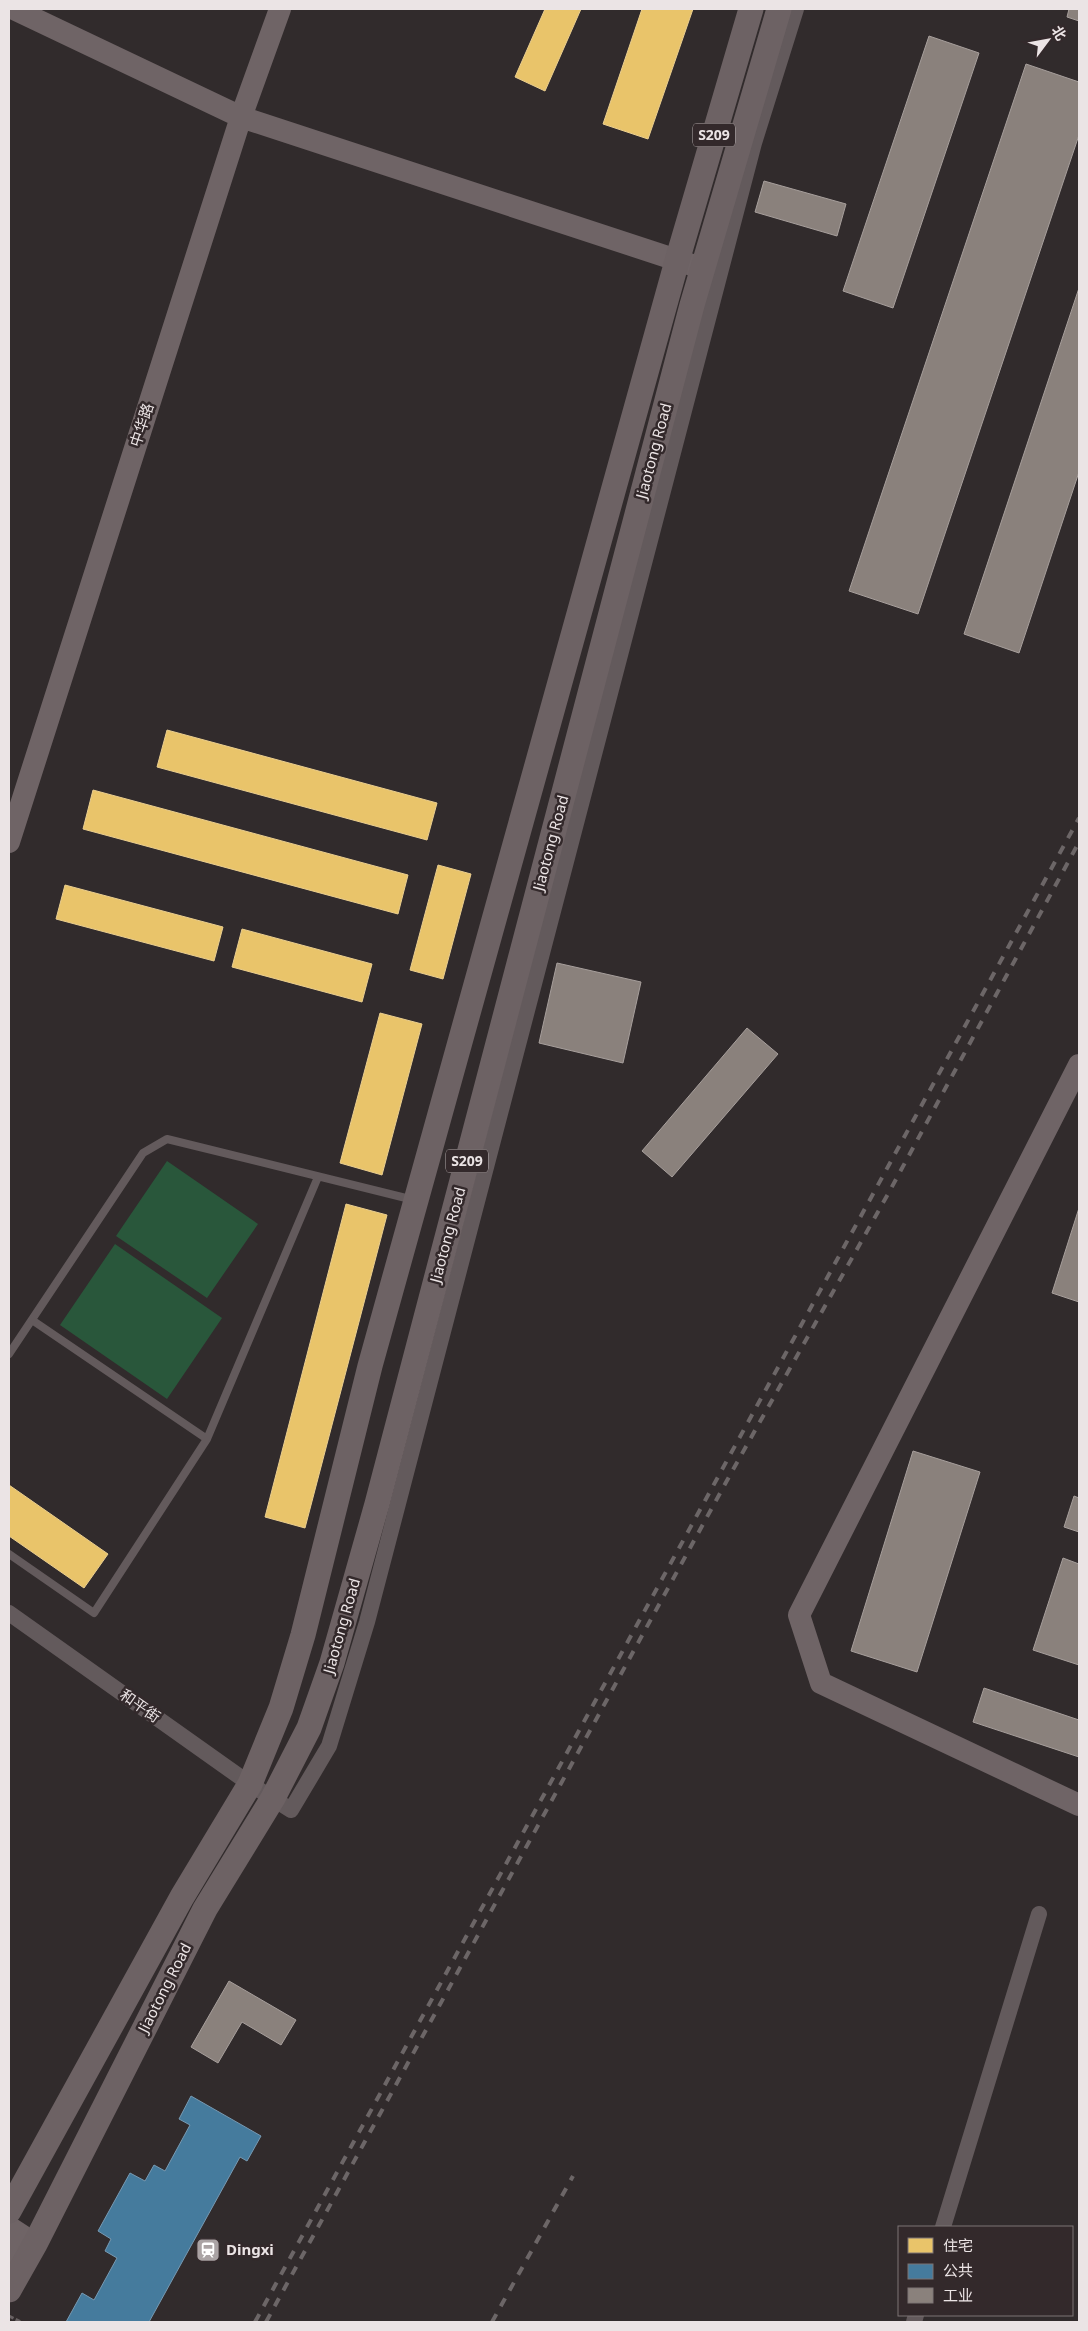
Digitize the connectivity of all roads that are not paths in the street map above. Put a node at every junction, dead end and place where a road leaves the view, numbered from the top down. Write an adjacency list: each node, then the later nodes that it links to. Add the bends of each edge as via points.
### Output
1 (14, 9): 6 (street)
2 (280, 9): 6 (street, 中华路)
3 (751, 9): 7 (main road, Jiaotong Road / S209)
4 (779, 9): 8 (main road, Jiaotong Road / S209)
5 (796, 9): 19 (street, via 754,143 367,1622 330,1746)
6 (241, 116): 7 (street); 9 (street, 中华路)
7 (677, 261): 8 (street); 12 (main road, Jiaotong Road / S209)
8 (703, 268): 19 (main road, Jiaotong Road / S209, via 377,1504 332,1663)
9 (9, 842)
10 (1079, 1065): 20 (street, via 799,1615 821,1683)
11 (318, 1177): 12 (lane); 13 (lane, via 167,1139 144,1154); 15 (lane)
12 (416, 1201): 18 (main road, Jiaotong Road / S209, via 368,1375 303,1635 281,1708)
13 (32, 1320): 14 (lane); 15 (lane)
14 (9, 1354)
15 (207, 1439): 16 (lane, via 94,1613)
16 (9, 1554)
17 (9, 1613): 18 (street, 和平街)
18 (250, 1784): 19 (street, 和平街); 22 (main road, Jiaotong Road / S209, via 182,1897)
19 (282, 1804): 25 (main road, Jiaotong Road / S209, via 205,1909)
20 (1079, 1806)
21 (1038, 1914): 23 (street)
22 (9, 2211)
23 (943, 2226)
24 (9, 2227): 25 (street)
25 (23, 2252): 26 (main road, Jiaotong Road / S209)
26 (9, 2290)

